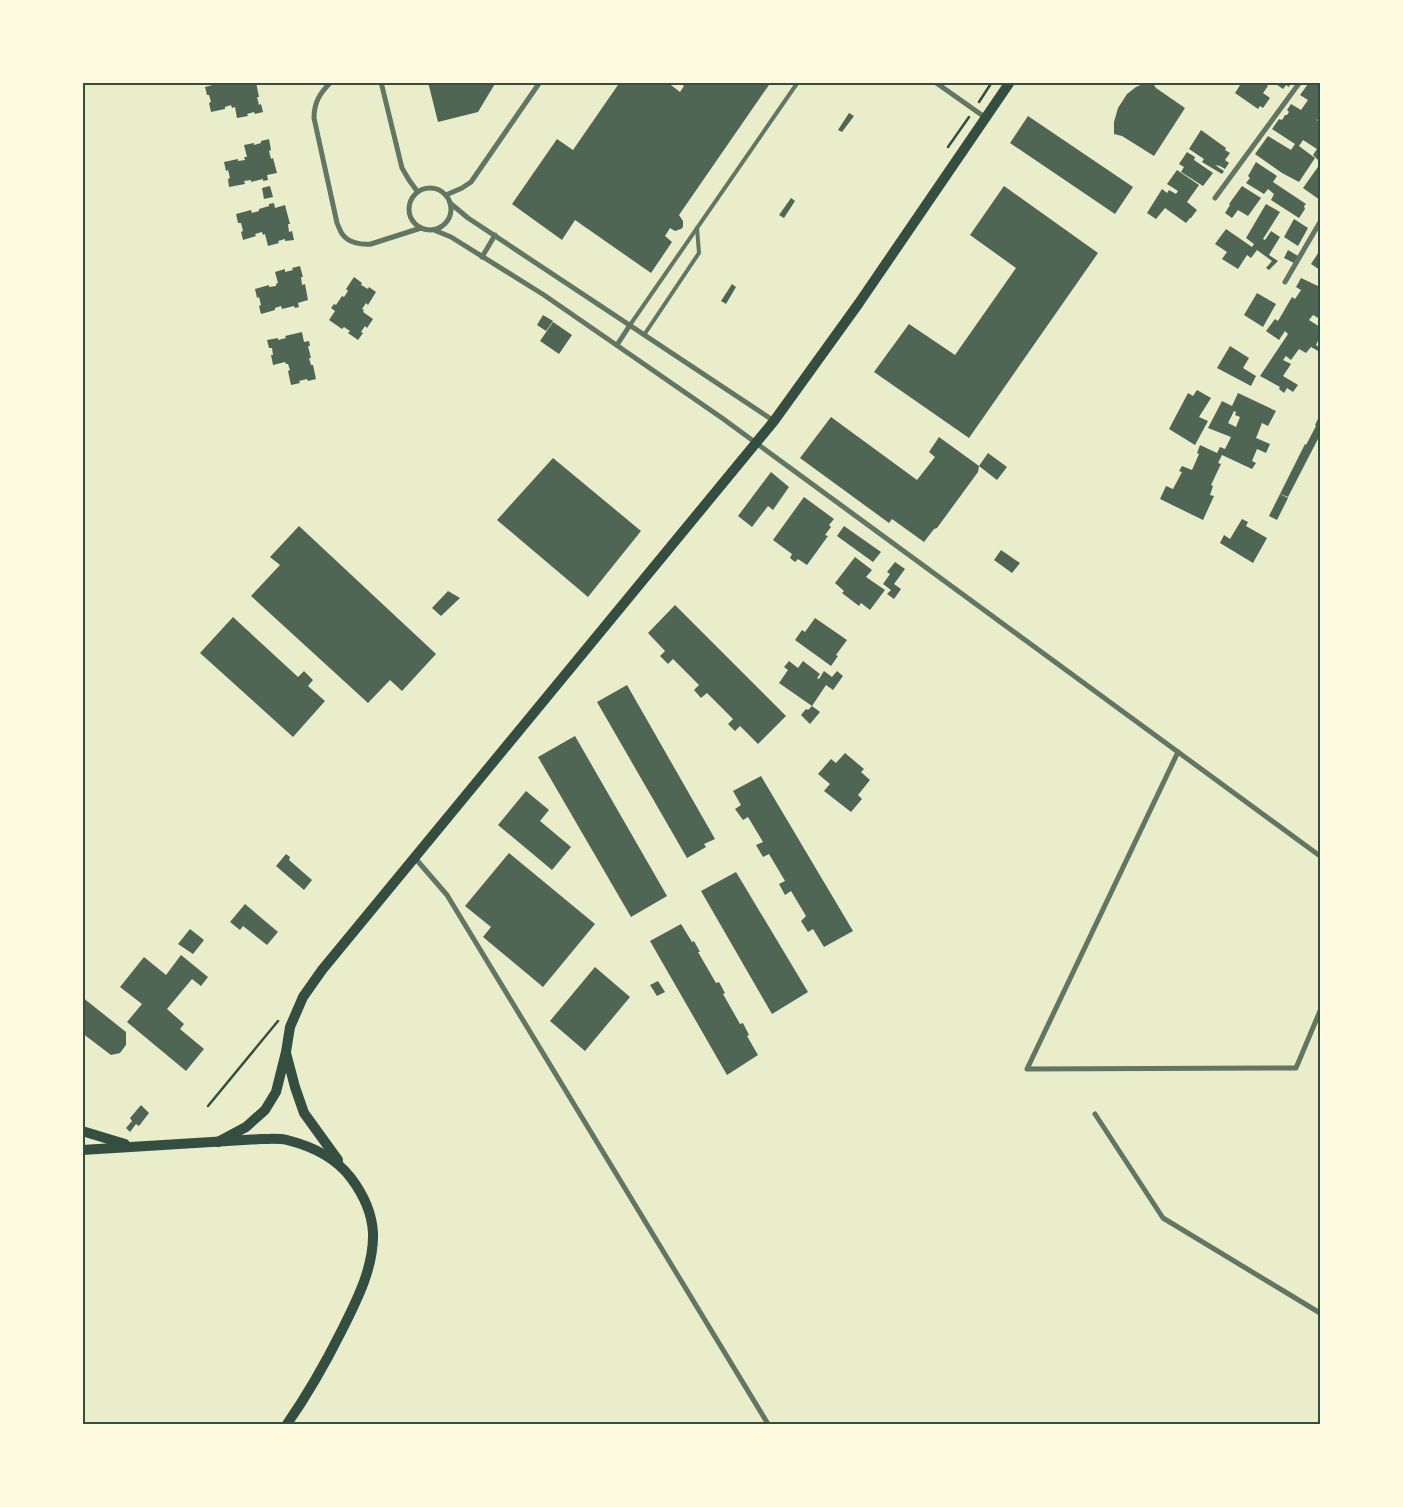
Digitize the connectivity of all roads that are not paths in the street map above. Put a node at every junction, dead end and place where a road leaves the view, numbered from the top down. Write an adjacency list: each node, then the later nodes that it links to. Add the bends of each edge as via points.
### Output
1 (331, 82): 14 (street, via 320,93 314,107 314,118 342,235 351,241 371,244)
2 (382, 82): 9 (street, via 402,168)
3 (540, 82): 10 (street, via 471,182)
4 (798, 82): 15 (lane)
5 (935, 82): 8 (street)
6 (1010, 82): 8 (main road)
7 (1300, 82): 11 (street)
8 (987, 118): 23 (main road)
9 (417, 191): 10 (street, via 429,187); 14 (street, via 408,210 414,223)
10 (446, 195): 12 (street)
11 (1215, 198)
12 (450, 203): 16 (street, via 450,217); 17 (street)
13 (1320, 222): 19 (street)
14 (421, 228): 16 (street)
15 (697, 228): 20 (lane); 21 (lane, via 699,254)
16 (434, 230): 18 (street)
17 (495, 235): 18 (street); 20 (street)
18 (482, 257): 22 (street)
19 (1285, 282)
20 (630, 325): 21 (street); 22 (street)
21 (644, 335): 23 (street)
22 (617, 345): 24 (street)
23 (774, 421): 24 (main road)
24 (756, 444): 25 (street); 27 (main road)
25 (1178, 752): 26 (street); 28 (street, via 1028,1069 1296,1068)
26 (1320, 856)
27 (414, 857): 29 (main road, via 303,997 290,1027); 38 (street, via 447,895)
28 (1320, 1011)
29 (286, 1052): 32 (main road, via 276,1092 265,1110 246,1126); 35 (main road, via 304,1113)
30 (1096, 1114): 36 (street, via 1163,1218)
31 (82, 1131): 33 (main road)
32 (218, 1142): 33 (main road); 35 (main road, via 286,1139 311,1148)
33 (133, 1146): 34 (main road)
34 (82, 1150)
35 (345, 1170): 37 (main road, via 359,1188 369,1210 372,1252 365,1279 325,1364)
36 (1320, 1313)
37 (287, 1424)
38 (768, 1424)

